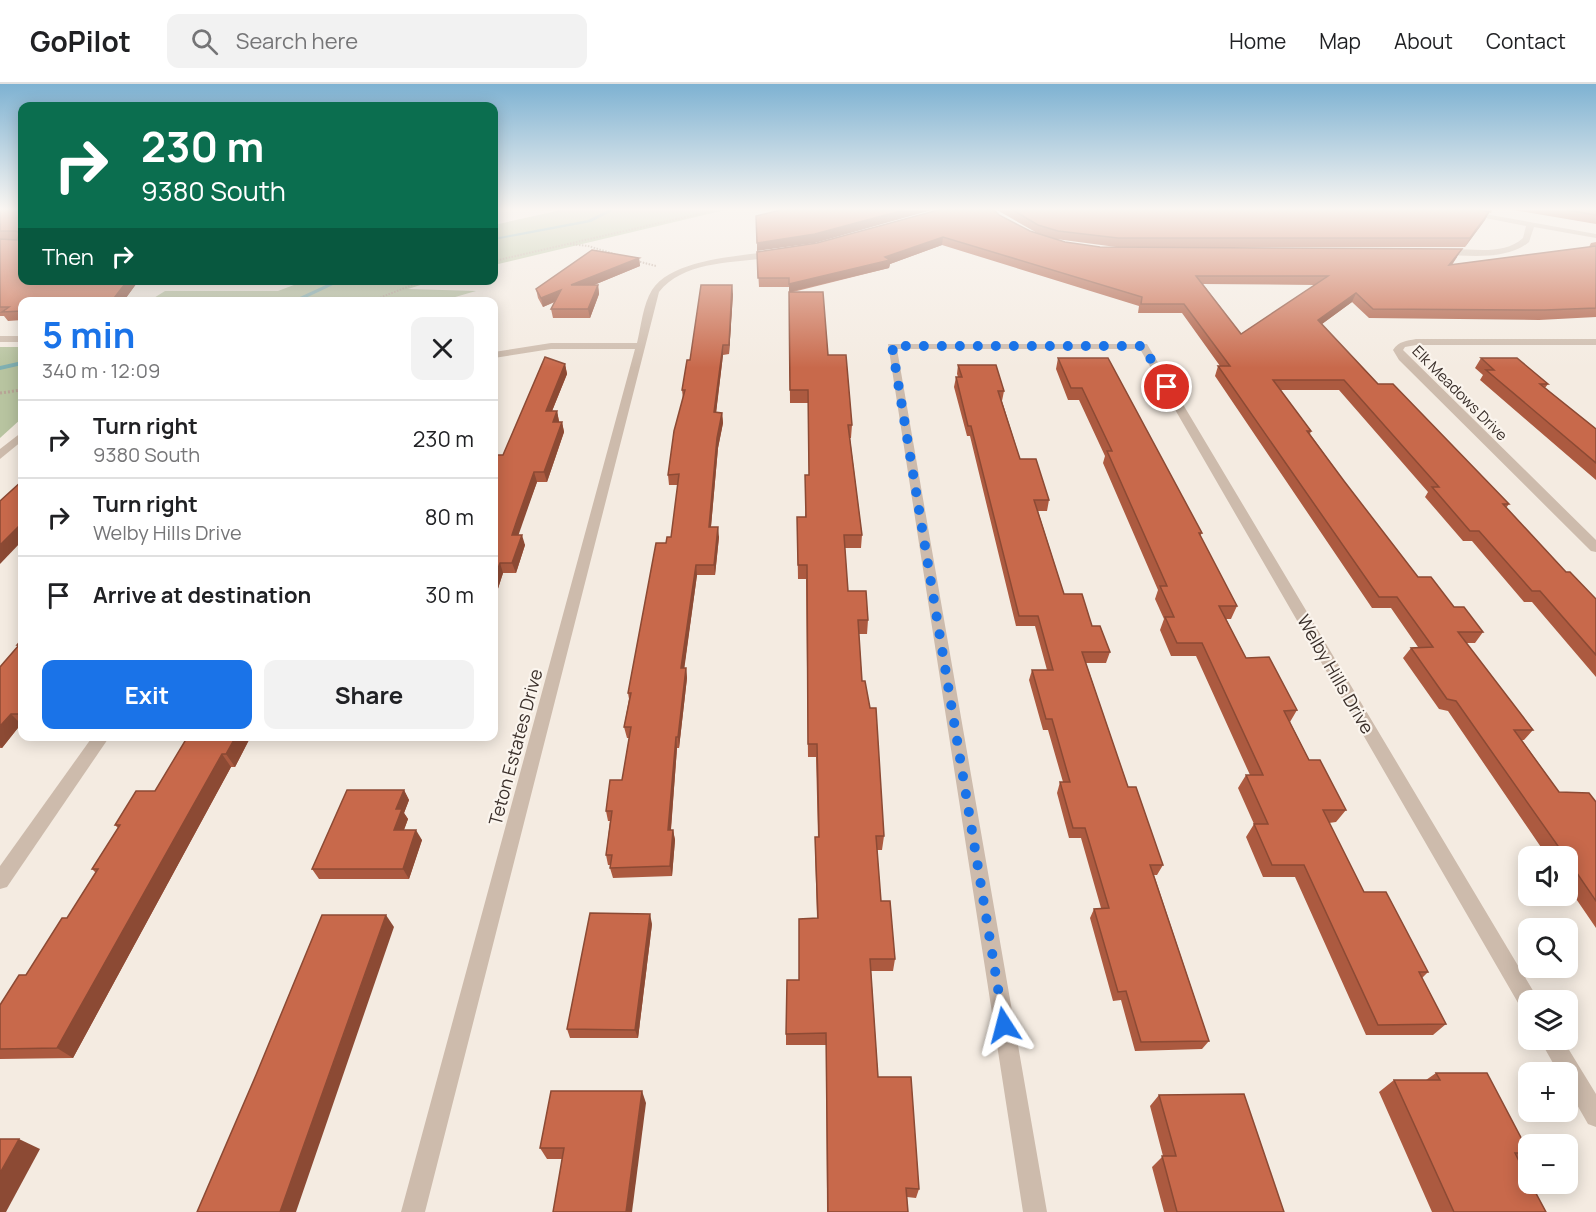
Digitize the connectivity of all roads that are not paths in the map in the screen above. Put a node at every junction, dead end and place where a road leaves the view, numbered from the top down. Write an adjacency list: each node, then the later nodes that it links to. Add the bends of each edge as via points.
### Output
1 (715, 263): 5 (street, Teton Estates Drive, via 661,284 655,292)
2 (0, 339): 3 (street)
3 (18, 339)
4 (1596, 342): 9 (street, Elk Meadows Drive, via 1416,342 1398,350)
5 (641, 346): 6 (street, via 551,346); 15 (street, Teton Estates Drive)
6 (498, 353)
7 (18, 439): 8 (street)
8 (0, 455)
9 (1596, 548)
10 (98, 741): 11 (street)
11 (0, 880)
12 (1522, 990): 16 (street, Welby Hills Drive, via 1143,346 892,346)
13 (1557, 1050): 14 (street)
14 (1596, 1116)
15 (413, 1212)
16 (1035, 1212)

